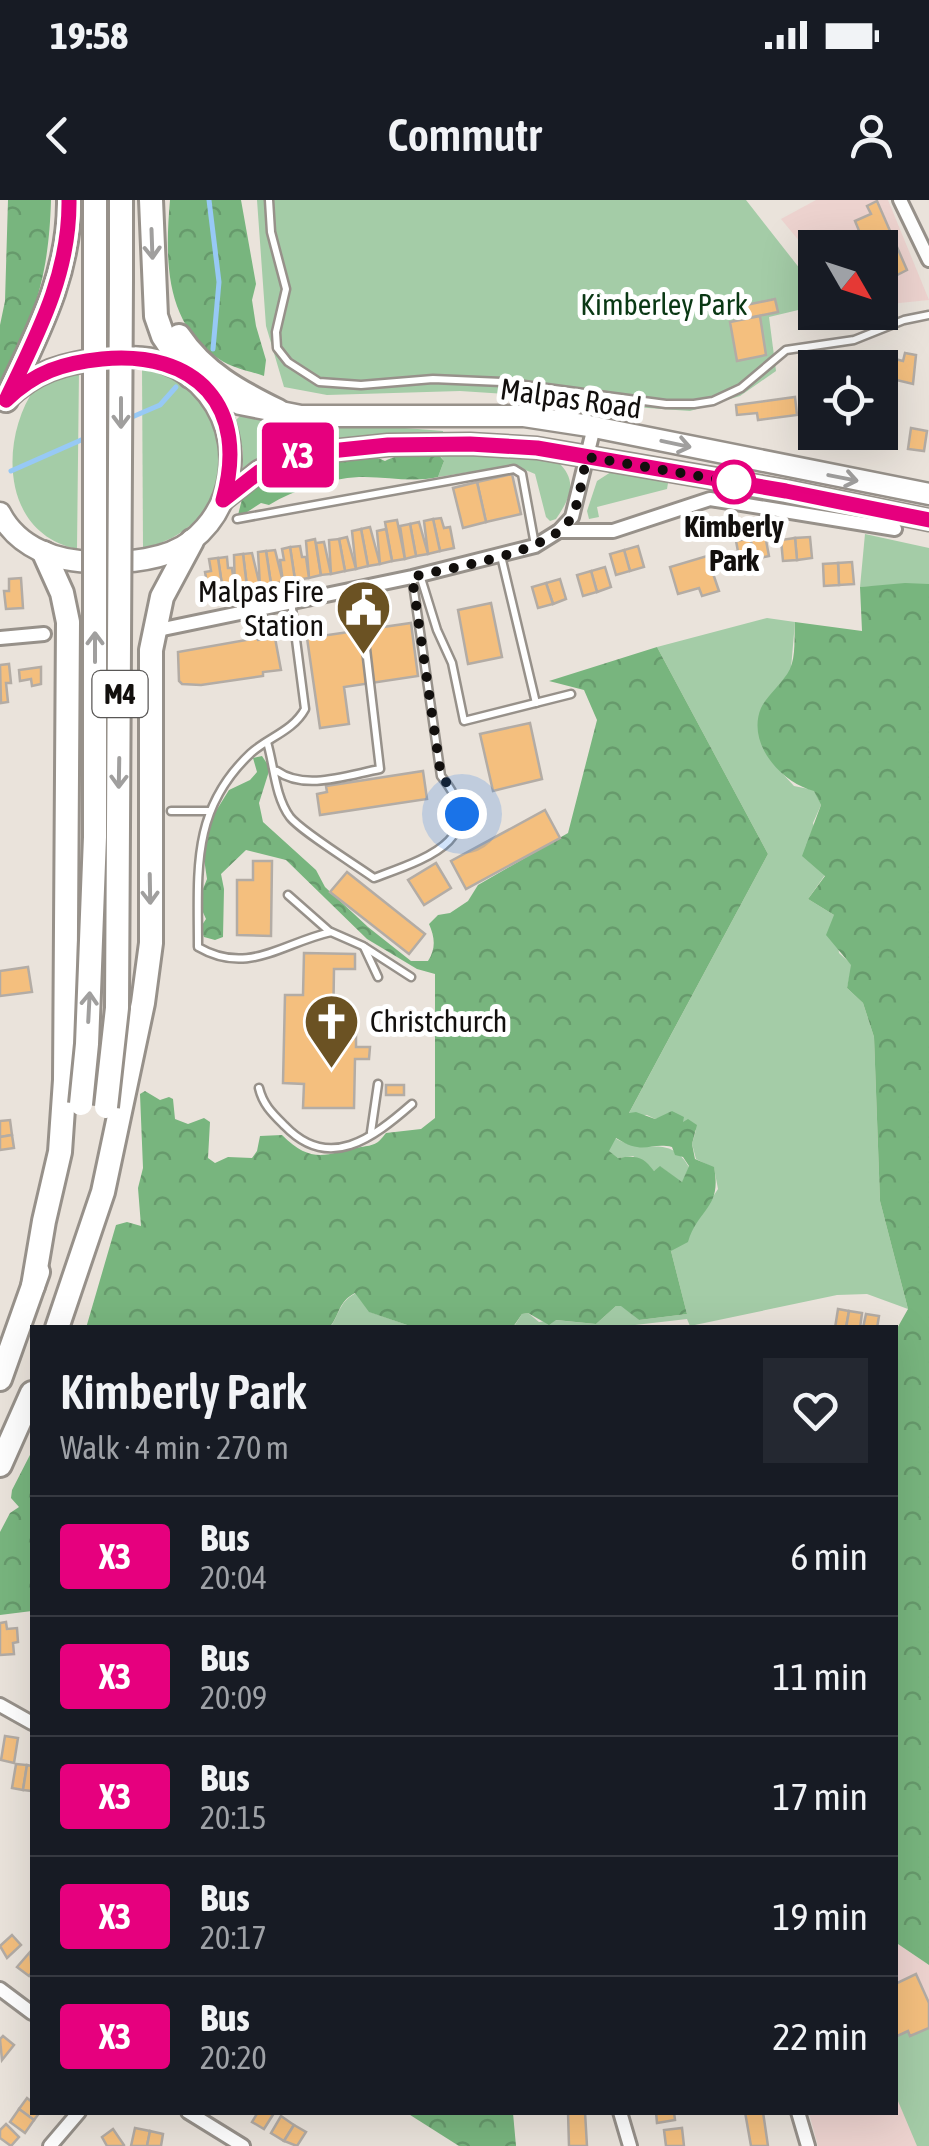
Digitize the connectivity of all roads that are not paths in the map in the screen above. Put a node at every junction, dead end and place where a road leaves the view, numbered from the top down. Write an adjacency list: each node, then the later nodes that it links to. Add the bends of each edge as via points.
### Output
1 (70, 200): 11 (highway, via 67,248 52,301)
2 (95, 200): 45 (highway, M4, one-way to 2, bridge, via 87,1044 94,856)
3 (121, 200): 47 (highway, M4, one-way to 47, bridge)
4 (151, 200): 8 (highway, one-way to 8)
5 (269, 200): 9 (lane, via 286,289 277,348 320,382 484,382 694,404 740,388 786,350 854,340)
6 (900, 200): 7 (street)
7 (929, 260)
8 (154, 288): 10 (highway, via 163,336); 12 (highway, via 190,352 242,394)
9 (929, 315)
10 (197, 382): 11 (main road, Malpas Road, via 159,360 82,361 47,370); 12 (main road, Malpas Road, via 240,404); 16 (main road, via 223,416 231,444)
11 (3, 404)
12 (278, 412): 13 (main road, Malpas Road, via 524,416)
13 (594, 427): 14 (street); 15 (main road, Malpas Road, one-way to 15)
14 (587, 457): 16 (main road, Malpas Road, via 470,444 325,451 292,455); 18 (main road, Malpas Road); 21 (street, Malpas Road, via 572,517)
15 (929, 494)
16 (223, 500): 22 (main road)
17 (237, 519): 23 (lane, via 514,469 522,474)
18 (929, 520)
19 (3, 524): 24 (main road)
20 (895, 529): 21 (street, via 710,499 612,531)
21 (559, 531): 23 (street)
22 (192, 541): 24 (main road, via 159,555 99,562); 47 (highway, M4, one-way to 47, via 167,584 150,650 151,944 144,1003)
23 (535, 546): 25 (street)
24 (44, 553): 45 (highway, M4, via 68,622)
25 (501, 554): 26 (street); 33 (lane)
26 (416, 576): 27 (street); 33 (lane, via 452,663 464,722); 35 (lane, via 441,776 462,814 453,839 424,860 374,878 290,817)
27 (359, 587): 28 (street); 35 (lane, via 380,769 303,781)
28 (291, 600): 29 (street); 34 (lane, via 305,710)
29 (163, 629)
30 (44, 634): 31 (street)
31 (0, 638)
32 (571, 694): 33 (lane)
33 (536, 703)
34 (267, 742): 35 (lane); 36 (lane, via 229,776)
35 (276, 770)
36 (210, 811): 37 (lane); 39 (lane, via 199,860 198,947 222,958 254,958)
37 (171, 812)
38 (288, 894): 39 (lane)
39 (331, 932): 40 (lane)
40 (363, 946): 41 (lane); 42 (lane)
41 (378, 977)
42 (410, 977)
43 (378, 1084): 48 (lane)
44 (259, 1088): 48 (lane, via 265,1106 310,1147 344,1148)
45 (72, 1104): 50 (highway, M4, via 60,1201)
46 (412, 1104): 48 (lane)
47 (114, 1108): 49 (highway, M4)
48 (371, 1134)
49 (58, 1325)
50 (0, 1379)
51 (30, 1398): 52 (highway)
52 (0, 1465)
53 (0, 1706): 54 (street)
54 (30, 1722)
55 (0, 1989): 56 (street)
56 (30, 2012)
57 (76, 2115): 61 (street)
58 (193, 2115): 62 (street)
59 (621, 2115): 63 (street)
60 (799, 2115): 64 (street)
61 (50, 2146)
62 (242, 2146)
63 (630, 2146)
64 (808, 2146)

